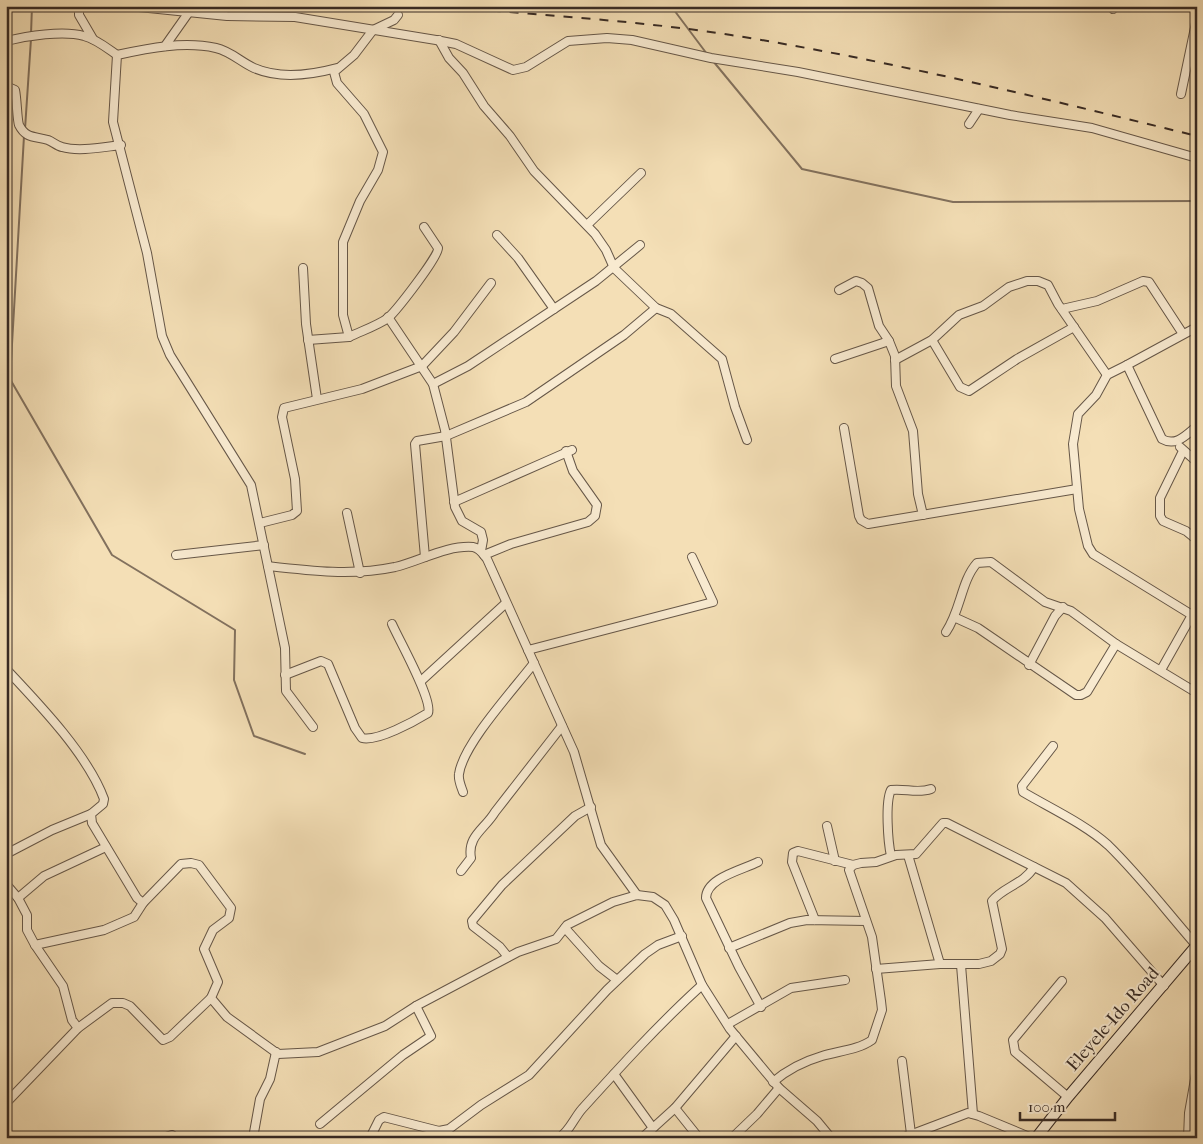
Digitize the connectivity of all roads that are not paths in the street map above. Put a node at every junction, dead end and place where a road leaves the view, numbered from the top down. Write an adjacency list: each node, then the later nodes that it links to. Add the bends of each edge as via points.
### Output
1 (79, 6): 7 (street, via 79,15)
2 (129, 6): 3 (street)
3 (189, 12): 6 (street, via 295,17); 10 (street)
4 (398, 15): 6 (street)
5 (1197, 18): 14 (street)
6 (373, 30): 8 (street); 12 (street, via 354,55)
7 (93, 39): 9 (street, via 74,34 26,36); 11 (street)
8 (439, 40): 15 (street, via 456,44 513,70 526,67 568,41 632,40); 20 (street, via 534,171)
9 (6, 41)
10 (165, 46): 11 (street); 12 (street, via 216,48 254,68 273,73 316,74)
11 (117, 55): 17 (street, via 113,122)
12 (336, 68): 35 (street, via 334,77 337,83 364,114 383,152 378,170 360,201 343,242 343,315)
13 (6, 86): 17 (street, via 15,90 18,122 24,133 32,138 71,148)
14 (1181, 94)
15 (979, 109): 16 (street); 18 (street, via 1092,128)
16 (969, 124)
17 (121, 145): 57 (street, via 166,346 251,485)
18 (1197, 158)
19 (640, 173): 20 (street)
20 (587, 225): 25 (street, via 606,250)
21 (424, 227): 31 (street, via 439,251 416,286)
22 (497, 235): 29 (street, via 518,258)
23 (640, 245): 25 (street)
24 (304, 268): 36 (street)
25 (614, 268): 28 (street); 29 (street)
26 (491, 283): 42 (street, via 454,332)
27 (839, 290): 38 (street, via 856,281 862,283)
28 (656, 308): 48 (street, via 544,392); 49 (street, via 671,314 722,359)
29 (554, 309): 44 (street, via 468,366)
30 (1062, 309): 32 (street); 34 (street, via 1097,301 1144,281 1149,282); 37 (street, via 1045,282 1020,283 983,306 959,315)
31 (388, 318): 35 (street); 42 (street)
32 (1074, 326): 37 (street, via 969,391 960,387); 43 (street)
33 (1197, 327): 34 (street)
34 (1183, 334): 41 (street)
35 (349, 337): 36 (street)
36 (308, 340): 45 (street)
37 (932, 340): 40 (street)
38 (889, 342): 39 (street); 40 (street)
39 (835, 359)
40 (895, 360): 56 (street, via 896,386 913,431 918,494)
41 (1127, 365): 43 (street); 50 (street, via 1158,433 1167,441)
42 (422, 366): 44 (street); 45 (street, via 362,389)
43 (1107, 375): 53 (street, via 1096,395 1078,414 1073,444)
44 (433, 384): 48 (street)
45 (317, 399): 57 (street, via 288,406 282,412 295,479 297,511)
46 (1197, 426): 50 (street)
47 (844, 428): 56 (street, via 861,520 868,524)
48 (446, 436): 54 (street); 63 (street, via 417,442 414,447)
49 (747, 440)
50 (1176, 442): 51 (street)
51 (1183, 451): 52 (street); 58 (street, via 1160,498 1160,516 1163,521)
52 (1197, 462)
53 (1077, 489): 56 (street); 69 (street, via 1079,509 1092,554)
54 (454, 502): 60 (street, via 460,519 481,532); 60 (street, via 569,450 574,471 597,505 595,516 588,522)
55 (347, 513): 65 (street)
56 (923, 514)
57 (260, 523): 59 (street)
58 (1197, 540)
59 (264, 545): 61 (street); 64 (street)
60 (482, 553): 63 (street, via 472,547 460,548); 66 (street)
61 (176, 555)
62 (692, 557): 74 (street, via 713,602)
63 (425, 558): 65 (street)
64 (268, 566): 65 (street); 79 (street, via 286,648)
65 (360, 573)
66 (506, 603): 74 (street); 80 (street)
67 (1063, 607): 70 (street, via 1045,602 1001,568 985,562 977,563 970,571); 73 (street); 76 (street)
68 (1197, 608): 69 (street)
69 (1192, 615): 78 (street)
70 (956, 618): 72 (street); 76 (street, via 978,628)
71 (392, 624): 80 (street)
72 (946, 632)
73 (1116, 644): 76 (street, via 1087,692 1081,696); 78 (street)
74 (528, 650): 75 (street)
75 (534, 664): 82 (street); 86 (street, via 495,711 466,755 458,777)
76 (1029, 665)
77 (6, 669): 88 (street, via 89,767 104,799 103,804)
78 (1161, 670): 81 (street)
79 (285, 675): 80 (street, via 321,661 328,664 355,728 362,738 367,739 413,723 428,713); 83 (street, via 286,691)
80 (420, 681)
81 (1197, 693)
82 (562, 726): 87 (street); 98 (street, via 488,824 474,836 471,858)
83 (312, 727)
84 (1053, 746): 108 (street, via 1022,786 1023,792 1108,845)
85 (931, 789): 93 (street, via 921,793 891,790 887,798)
86 (463, 792)
87 (591, 807): 100 (street, via 603,848); 110 (street, via 575,816 502,885 472,921 473,926)
88 (91, 814): 90 (street, via 92,824); 91 (street)
89 (827, 826): 94 (street)
90 (106, 847): 101 (street, via 44,876); 102 (street)
91 (7, 851)
92 (908, 855): 93 (street); 97 (street, via 918,853 939,825 947,823); 111 (street)
93 (891, 856): 96 (street)
94 (835, 860): 96 (street); 103 (street, via 798,852 791,856)
95 (758, 862): 109 (street, via 711,884 706,893 709,908)
96 (853, 865): 104 (street, via 848,875)
97 (1034, 867): 112 (street, via 1024,879 992,901 1002,943 1000,954 992,961); 118 (street, via 1066,883 1098,913)
98 (461, 871)
99 (6, 884): 101 (street)
100 (637, 895): 105 (street, via 613,902); 106 (street, via 653,897 665,905)
101 (18, 898): 107 (street, via 27,915 27,930)
102 (143, 903): 107 (street, via 134,917 104,930); 119 (street, via 181,864 191,863 199,865 231,908 229,918 213,930 204,949 218,982)
103 (816, 920): 104 (street); 109 (street, via 780,926)
104 (866, 921): 113 (street, via 872,937)
105 (565, 928): 110 (street, via 556,939); 114 (street, via 599,966)
106 (682, 936): 114 (street, via 653,948); 117 (street)
107 (34, 945): 123 (street, via 63,986 72,1020)
108 (1197, 945): 118 (main road, Eleyele-Ido Road)
109 (729, 948): 121 (street)
110 (508, 957): 120 (street)
111 (940, 964): 112 (street); 113 (street)
112 (961, 965): 133 (street)
113 (876, 969): 129 (street, via 882,1010 872,1040 783,1073)
114 (617, 980): 140 (street, via 529,1075 449,1129 439,1131 384,1117)
115 (844, 980): 121 (street, via 791,988)
116 (1062, 981): 130 (street, via 1013,1040 1015,1052)
117 (702, 985): 122 (street); 128 (street)
118 (1164, 986): 130 (main road, Eleyele-Ido Road, via 1138,1012)
119 (211, 998): 123 (street, via 166,1039 160,1038 134,1010 117,1002); 125 (street, via 227,1017)
120 (416, 1006): 125 (street, via 385,1026 318,1052); 134 (street, via 431,1036 402,1054)
121 (761, 1006): 122 (street)
122 (728, 1024): 124 (street)
123 (78, 1028): 131 (street)
124 (736, 1036): 129 (street); 132 (street)
125 (276, 1052): 139 (street, via 270,1079 260,1099)
126 (902, 1061): 136 (street)
127 (1197, 1068): 148 (street)
128 (614, 1074): 135 (street); 141 (street)
129 (776, 1085): 144 (street, via 757,1114); 145 (street, via 817,1121)
130 (1068, 1097): 147 (main road, Eleyele-Ido Road)
131 (6, 1103)
132 (675, 1108): 135 (street); 143 (street)
133 (973, 1114): 136 (street, via 959,1115); 147 (street)
134 (320, 1124)
135 (653, 1128): 142 (street)
136 (911, 1134): 146 (street)
137 (163, 1138): 138 (street, via 172,1135)
138 (176, 1138)
139 (253, 1138)
140 (370, 1138)
141 (558, 1138)
142 (642, 1138)
143 (699, 1138)
144 (732, 1138)
145 (831, 1138)
146 (902, 1138)
147 (1034, 1138)
148 (1188, 1138)

